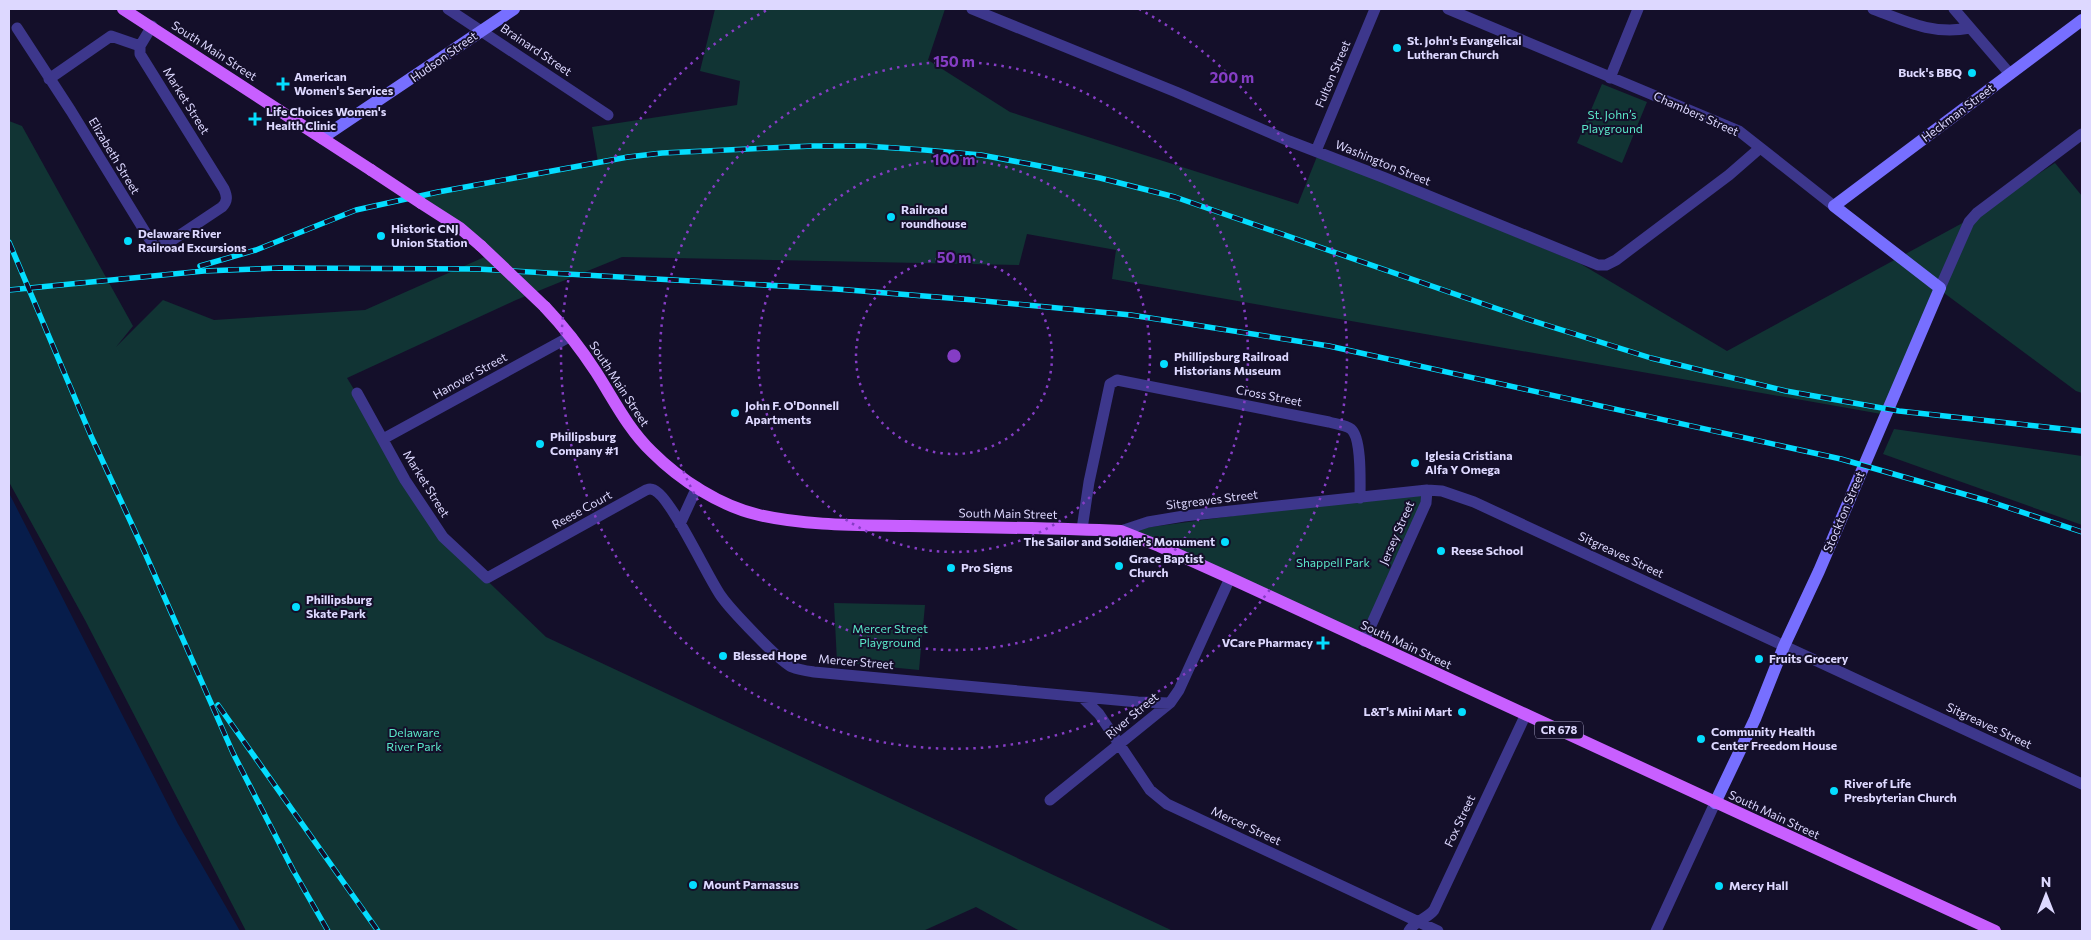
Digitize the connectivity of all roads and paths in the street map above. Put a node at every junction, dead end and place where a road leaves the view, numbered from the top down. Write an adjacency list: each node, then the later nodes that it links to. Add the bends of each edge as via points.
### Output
1 (123, 9): 11 (main road, South Main Street)
2 (448, 9): 14 (street, Brainard Street)
3 (514, 9): 14 (street, Hudson Street)
4 (972, 9): 23 (street, Washington Street)
5 (1375, 9): 23 (street, Fulton Street)
6 (1448, 9): 17 (street, Chambers Street)
7 (1638, 9): 17 (street)
8 (1873, 9): 13 (street, via 1941,31)
9 (1954, 9): 13 (street)
10 (2082, 20): 16 (street, Heckman Street)
11 (152, 26): 15 (street); 21 (main road, South Main Street)
12 (17, 28): 18 (street, Elizabeth Street)
13 (1970, 28): 16 (street)
14 (482, 31): 19 (street, Brainard Street); 21 (street, Hudson Street)
15 (140, 46): 18 (street, via 111,36); 25 (street, Market Street, via 140,54 227,196 222,207 168,243)
16 (2010, 74): 24 (street, Heckman Street)
17 (1610, 78): 22 (street, Chambers Street, via 1730,127)
18 (49, 79): 25 (street, Elizabeth Street)
19 (608, 115)
20 (2082, 134): 26 (street, Stockton Street, via 1976,213)
21 (322, 138): 27 (main road, South Main Street, bridge, via 460,228 545,307)
22 (1760, 148): 23 (street, Washington Street, via 1688,206 1606,265 1587,262); 24 (street, Chambers Street)
23 (1316, 151)
24 (1834, 206): 26 (street, Chambers Street)
25 (155, 248)
26 (1940, 288): 39 (street, Stockton Street, via 1819,572)
27 (571, 336): 29 (street, Hanover Street); 30 (main road, South Main Street, via 638,438 653,454)
28 (357, 393): 29 (street, Market Street)
29 (383, 439): 36 (street, Market Street, via 405,480 443,537)
30 (696, 487): 33 (street); 34 (main road, South Main Street, via 758,515 824,523)
31 (1427, 490): 32 (street, Sitgreaves Street); 38 (street, Jersey Street, via 1426,503); 39 (street, Sitgreaves Street, via 1442,491 1474,502)
32 (1360, 498): 34 (street, Cross Street, via 1357,440 1349,428 1117,380 1110,384); 35 (street, Sitgreaves Street, via 1184,516 1148,522)
33 (680, 524): 36 (street, Reese Court, via 655,490 646,490); 40 (street, Mercer Street, via 722,597 791,666 814,672)
34 (1082, 529): 35 (main road, South Main Street)
35 (1121, 531): 37 (main road, South Main Street / CR 678)
36 (487, 578)
37 (1230, 578): 38 (main road, South Main Street / CR 678); 41 (street, River Street)
38 (1364, 641): 42 (main road, South Main Street / CR 678)
39 (1784, 646): 44 (street, Sitgreaves Street); 46 (street, Stockton Street)
40 (1082, 697): 41 (street, Mercer Street); 43 (street, Mercer Street, via 1099,714)
41 (1170, 703): 43 (street, River Street)
42 (1526, 714): 46 (main road, South Main Street / CR 678); 47 (street, Fox Street, via 1434,910)
43 (1119, 745): 45 (street, River Street); 47 (street, Mercer Street, via 1150,790 1167,804)
44 (2082, 784)
45 (1050, 800)
46 (1715, 803): 50 (street, Stockton Street); 51 (main road, South Main Street / CR 678)
47 (1417, 922): 48 (street, Fox Street); 49 (street, Mercer Street)
48 (1409, 931)
49 (1438, 931)
50 (1656, 931)
51 (1995, 931)

